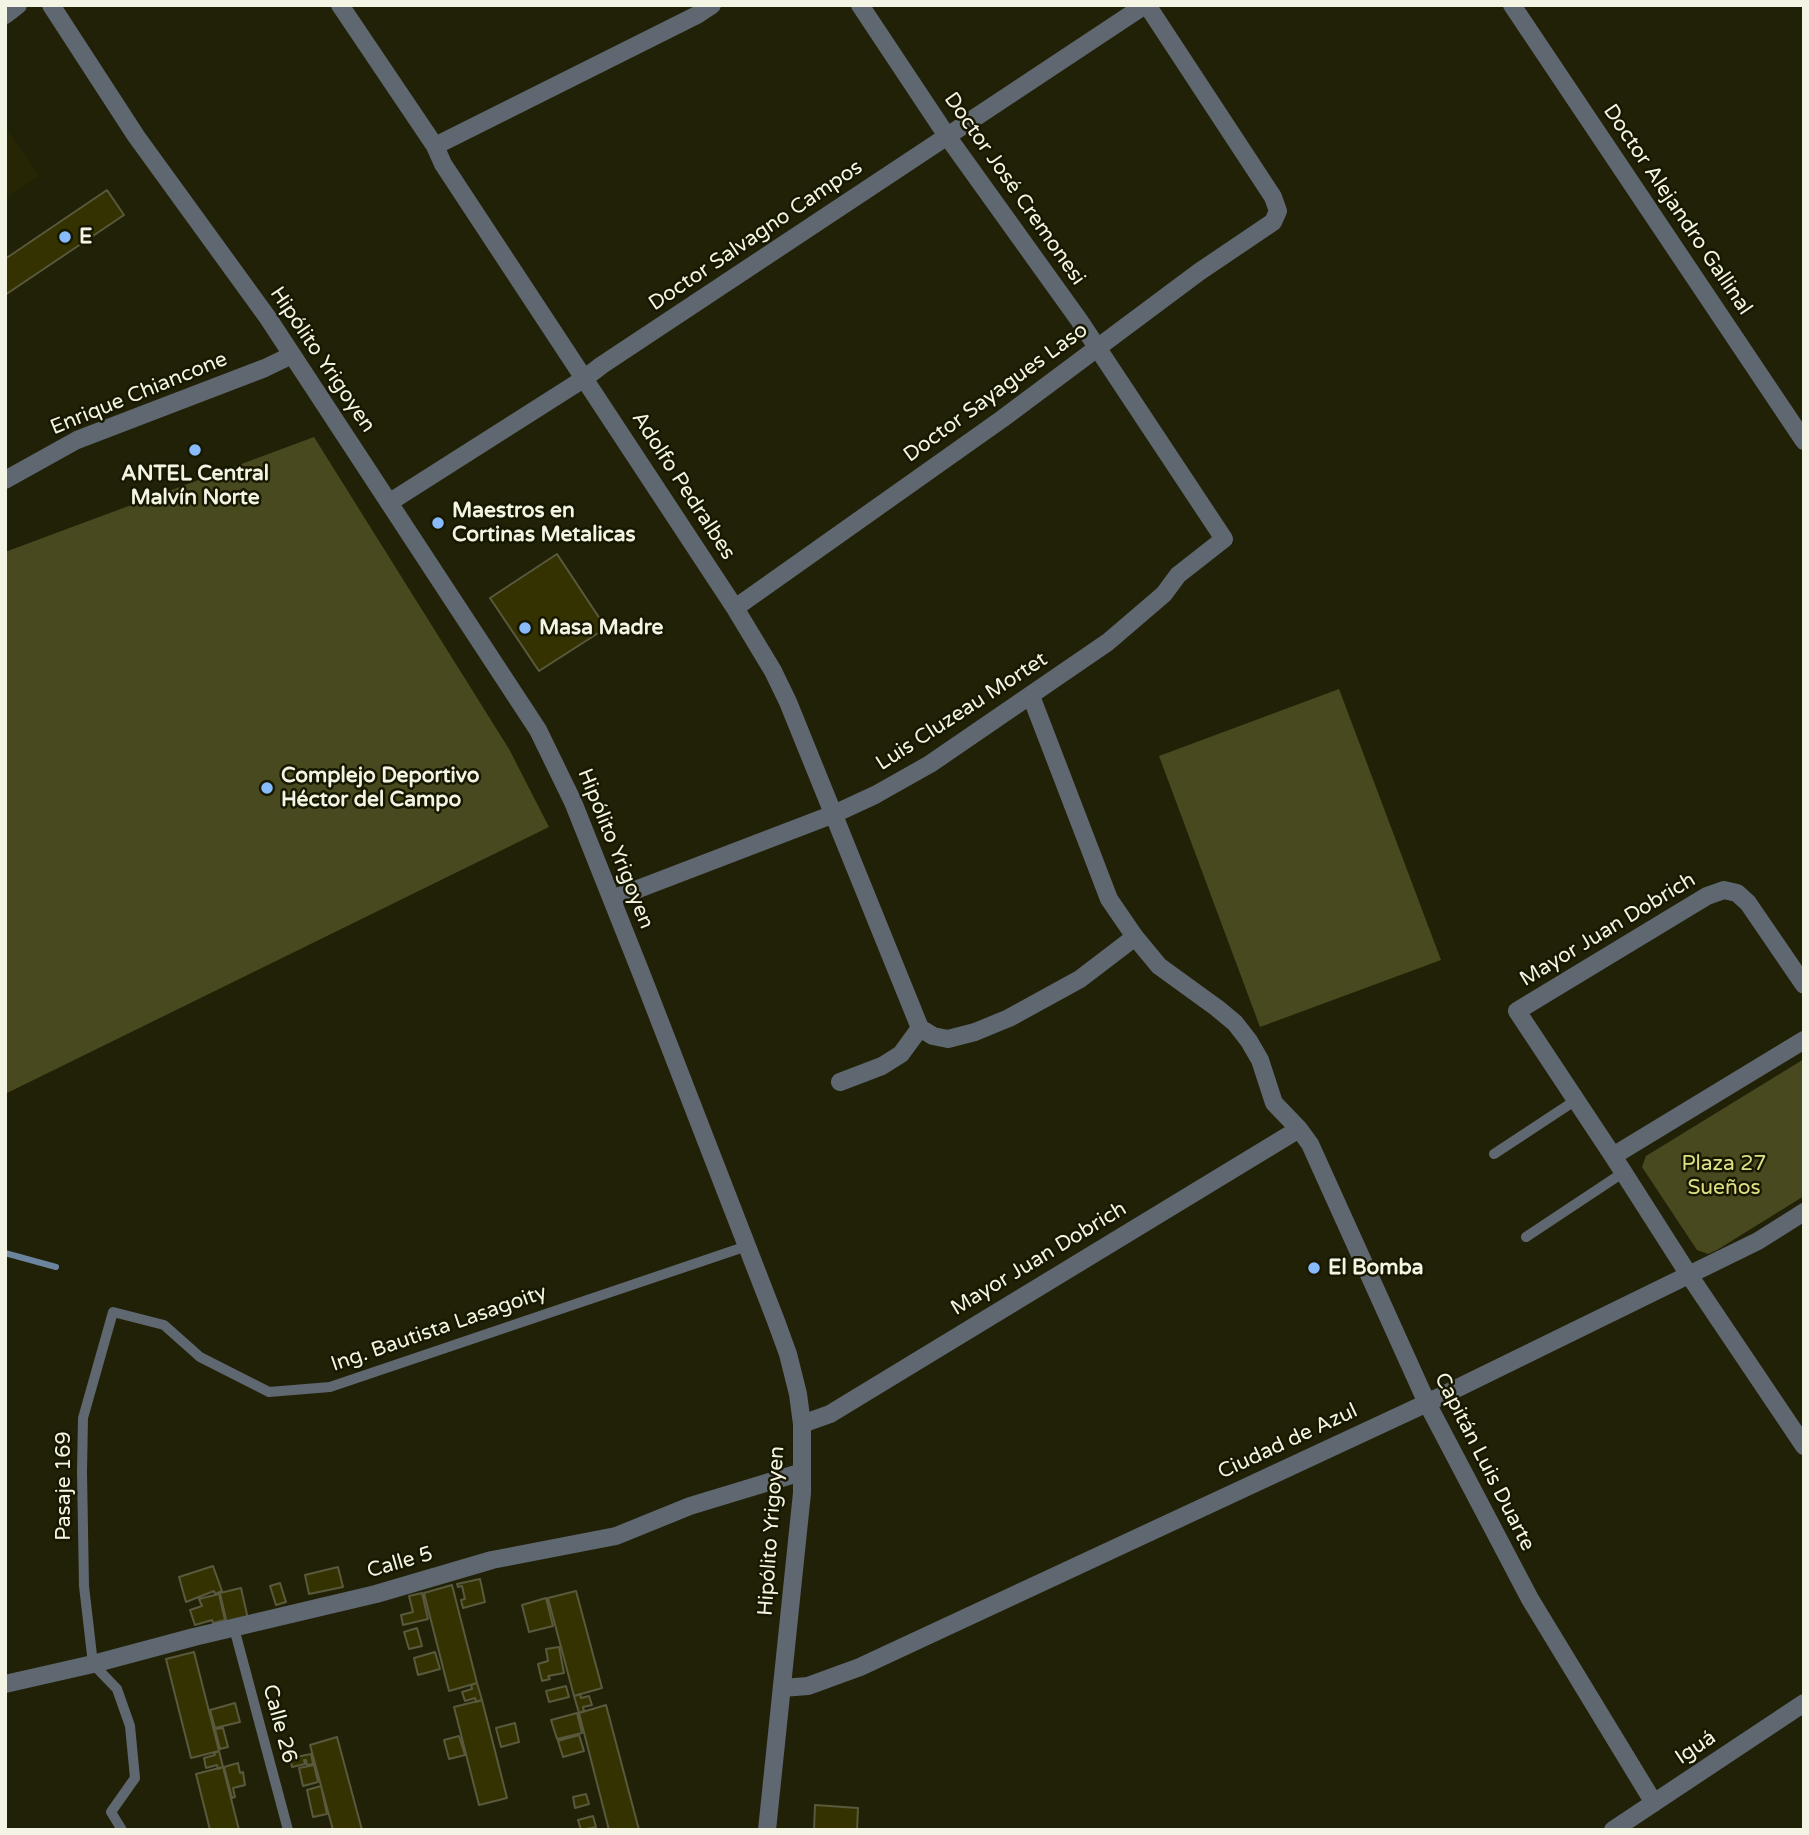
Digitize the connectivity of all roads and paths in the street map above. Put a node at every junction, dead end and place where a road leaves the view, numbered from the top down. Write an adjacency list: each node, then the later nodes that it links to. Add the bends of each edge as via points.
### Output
1 (18, 5): 8 (street)
2 (51, 5): 12 (street, Hipólito Yrigoyen, via 136,136)
3 (340, 5): 10 (street, Adolfo Pedralbes)
4 (712, 5): 10 (street)
5 (860, 5): 9 (street, Doctor José Cremonesi)
6 (1146, 5): 9 (street, Doctor Salvagno Campos); 11 (street, Doctor Sayagues Laso, via 1278,211 1273,222)
7 (1512, 5): 14 (street, Doctor Alejandro Gallinal)
8 (5, 15)
9 (947, 136): 11 (street, Doctor José Cremonesi); 13 (street, Doctor Salvagno Campos)
10 (435, 146): 13 (street, Adolfo Pedralbes)
11 (1096, 348): 17 (street, Doctor José Cremonesi); 18 (street, Doctor Sayagues Laso)
12 (292, 355): 15 (street, Enrique Chiancone, via 77,440); 16 (street, Hipólito Yrigoyen)
13 (585, 378): 16 (street, Doctor Salvagno Campos); 18 (street, Adolfo Pedralbes)
14 (1804, 441)
15 (5, 480)
16 (390, 502): 21 (street, Hipólito Yrigoyen, via 538,730)
17 (1224, 539): 19 (street, Luis Cluzeau Mortet, via 1108,642)
18 (735, 608): 20 (street, Adolfo Pedralbes, via 788,702)
19 (1031, 696): 20 (street, Luis Cluzeau Mortet, via 930,764); 22 (street, Capitán Luis Duarte, via 1109,899)
20 (834, 814): 21 (street, Luis Cluzeau Mortet); 24 (street, Adolfo Pedralbes)
21 (612, 900): 34 (street, Hipólito Yrigoyen)
22 (1135, 937): 24 (street, via 1080,979 998,1023 948,1039); 28 (street, Capitán Luis Duarte, via 1159,966 1235,1023 1260,1060 1274,1103)
23 (1804, 985): 27 (street, Mayor Juan Dobrich, via 1737,892 1724,890 1707,896 1517,1011)
24 (920, 1028): 26 (street, via 901,1054)
25 (1804, 1040): 30 (street)
26 (840, 1082)
27 (1576, 1100): 29 (lane); 30 (street)
28 (1299, 1129): 37 (street, Capitán Luis Duarte, via 1310,1144); 38 (street, Mayor Juan Dobrich, via 830,1414)
29 (1494, 1154)
30 (1614, 1156): 31 (street)
31 (1624, 1172): 33 (lane); 35 (street)
32 (1804, 1212): 35 (street, Ciudad de Azul)
33 (1526, 1237)
34 (747, 1246): 36 (lane, Ing. Bautista Lasagoity, via 330,1387 269,1392 200,1357 164,1325); 38 (street, Hipólito Yrigoyen, via 788,1354)
35 (1689, 1275): 37 (street, Ciudad de Azul); 39 (street)
36 (113, 1312): 42 (lane, Pasaje 169, via 83,1418 84,1586)
37 (1427, 1403): 44 (street, Ciudad de Azul, via 860,1667 808,1686); 46 (street, Capitán Luis Duarte, via 1530,1599)
38 (802, 1424): 40 (street, Hipólito Yrigoyen)
39 (1804, 1446)
40 (802, 1472): 41 (street, Calle 5, via 690,1506 616,1536 492,1560); 44 (street, Hipólito Yrigoyen)
41 (234, 1628): 42 (street, Calle 5); 48 (lane, Calle 26)
42 (93, 1664): 43 (street, Calle 5); 47 (lane, via 117,1689 130,1726 135,1778 111,1812)
43 (5, 1684)
44 (782, 1688): 49 (street, Hipólito Yrigoyen)
45 (1804, 1703): 46 (street, Iguá)
46 (1654, 1803): 50 (street, Iguá)
47 (122, 1830)
48 (288, 1830)
49 (767, 1830)
50 (1613, 1830)

